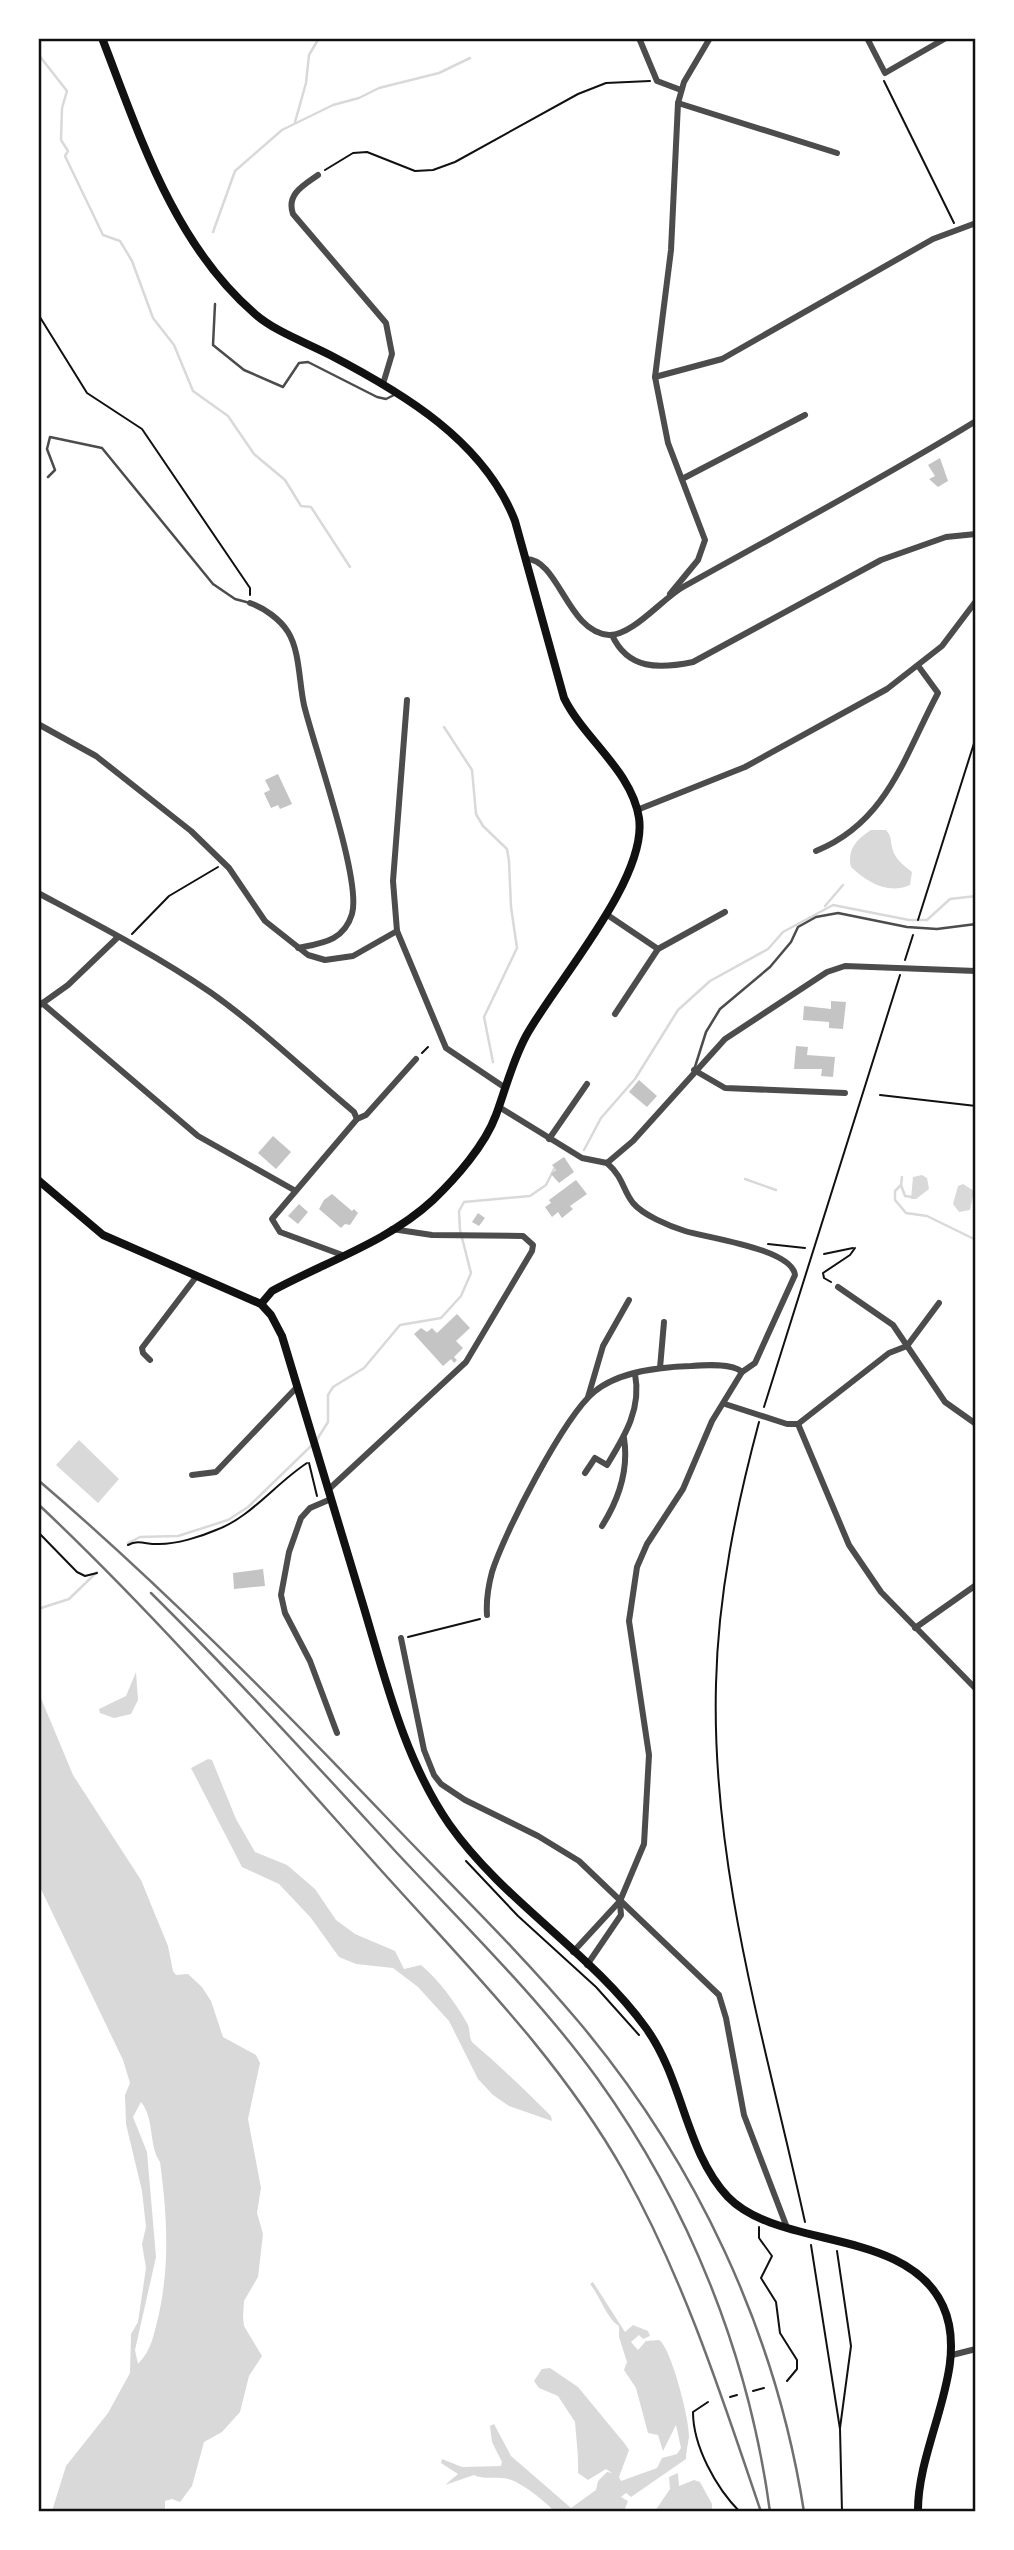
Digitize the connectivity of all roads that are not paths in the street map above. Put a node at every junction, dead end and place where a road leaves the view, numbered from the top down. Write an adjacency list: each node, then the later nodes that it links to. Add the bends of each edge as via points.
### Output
1 (102, 38): 13 (main road, via 164,192 228,286 258,316)
2 (639, 38): 6 (street, via 657,81)
3 (710, 38): 6 (street)
4 (867, 38): 5 (street, via 884,73)
5 (945, 39)
6 (681, 90): 7 (street)
7 (678, 103): 8 (street); 12 (street, via 671,250)
8 (837, 153)
9 (318, 175): 13 (street, via 294,194 293,214 386,323 392,354)
10 (975, 223): 12 (street, via 933,239 723,359)
11 (215, 304): 14 (lane, via 213,345 244,370 283,387 299,363 309,362 382,399)
12 (655, 377): 18 (street, via 664,426)
13 (383, 384): 14 (main road)
14 (397, 393): 20 (main road, via 452,435 488,472 506,499)
15 (805, 415): 18 (street)
16 (975, 421): 21 (street)
17 (48, 477): 23 (lane, via 55,470 47,449 50,437 102,448 213,584)
18 (682, 480): 21 (street, via 705,544)
19 (975, 534): 24 (street, via 936,540 881,560 693,662 659,666 632,660 623,655)
20 (526, 559): 24 (street, via 544,567 576,614 594,631); 28 (main road, via 564,698 630,791)
21 (670, 594): 24 (street, via 625,632)
22 (975, 601): 25 (street, via 942,646)
23 (250, 603): 36 (street, via 276,620 291,639 311,735 348,862 354,909 347,926 336,939)
24 (612, 635)
25 (919, 667): 28 (street, via 762,758); 29 (street, via 938,693 901,773 842,838)
26 (407, 700): 34 (street, via 393,881)
27 (38, 724): 36 (street, via 87,750 133,783 225,863 261,916)
28 (638, 810): 32 (main road, via 637,850)
29 (817, 851)
30 (38, 894): 35 (street)
31 (724, 912): 37 (street)
32 (606, 914): 37 (street); 44 (main road, via 528,1032)
33 (975, 924): 42 (lane, via 937,929 838,913 816,917 798,927 770,967 720,1009 706,1032)
34 (397, 931): 36 (street, via 344,958 316,958); 44 (street, via 446,1048)
35 (117, 938): 39 (street); 47 (street, via 177,970 231,1008)
36 (298, 948)
37 (658, 949): 40 (street)
38 (975, 971): 42 (street, via 837,967 736,1030)
39 (40, 1005): 51 (street, via 198,1136)
40 (615, 1014)
41 (416, 1059): 47 (street, via 366,1115)
42 (694, 1070): 45 (street, via 725,1088); 49 (street, via 633,1141)
43 (587, 1084): 48 (street)
44 (504, 1087): 46 (main road)
45 (845, 1093)
46 (499, 1107): 48 (street); 52 (main road, via 488,1132 444,1188)
47 (357, 1119): 51 (street)
48 (549, 1139): 49 (street, via 589,1161)
49 (607, 1163): 63 (street, via 622,1177 638,1208 674,1228 753,1248 787,1260 792,1267 794,1275 755,1363)
50 (38, 1180): 54 (main road, via 103,1235)
51 (294, 1190): 53 (street, via 272,1219 276,1230)
52 (392, 1229): 53 (main road); 73 (street, via 523,1236 532,1251 466,1362)
53 (345, 1256): 58 (main road, via 272,1291)
54 (196, 1277): 58 (main road); 61 (street, via 142,1348)
55 (838, 1287): 60 (street, via 888,1321)
56 (629, 1300): 66 (street, via 603,1346)
57 (939, 1303): 60 (street)
58 (261, 1304): 65 (main road, via 278,1327)
59 (664, 1322): 62 (street)
60 (907, 1346): 68 (street, via 889,1353); 69 (street, via 945,1402)
61 (150, 1360)
62 (660, 1368): 63 (street, via 711,1366 736,1368); 64 (street)
63 (742, 1373): 67 (street)
64 (635, 1374): 66 (street, via 600,1387); 70 (street, via 635,1407)
65 (297, 1387): 72 (street, via 216,1472); 73 (main road)
66 (588, 1398): 76 (street, via 541,1470 512,1526 492,1572)
67 (725, 1404): 68 (street); 81 (street, via 708,1429 683,1489 647,1544 635,1577 629,1631 646,1734 648,1792 644,1843)
68 (798, 1424): 77 (street, via 845,1538 881,1592)
69 (975, 1424)
70 (623, 1437): 71 (street, via 607,1465 595,1458); 74 (street, via 625,1471)
71 (586, 1474)
72 (192, 1475)
73 (330, 1494): 80 (street, via 305,1512 295,1531 281,1595); 82 (main road, via 397,1714 437,1806 482,1865)
74 (602, 1526)
75 (975, 1585): 77 (street)
76 (487, 1615)
77 (915, 1628): 79 (street)
78 (401, 1638): 81 (street, via 418,1728 433,1775 465,1800 562,1849)
79 (975, 1689)
80 (337, 1733)
81 (620, 1901): 82 (street); 83 (street, via 621,1915); 84 (street, via 719,1995 744,2115)
82 (573, 1952): 83 (main road)
83 (587, 1965): 84 (main road, via 637,2016 659,2047 714,2179 746,2211)
84 (786, 2225): 86 (main road, via 856,2245 919,2277 941,2301 949,2322)
85 (975, 2349): 86 (street)
86 (952, 2354): 87 (main road, via 923,2460)
87 (918, 2511)

